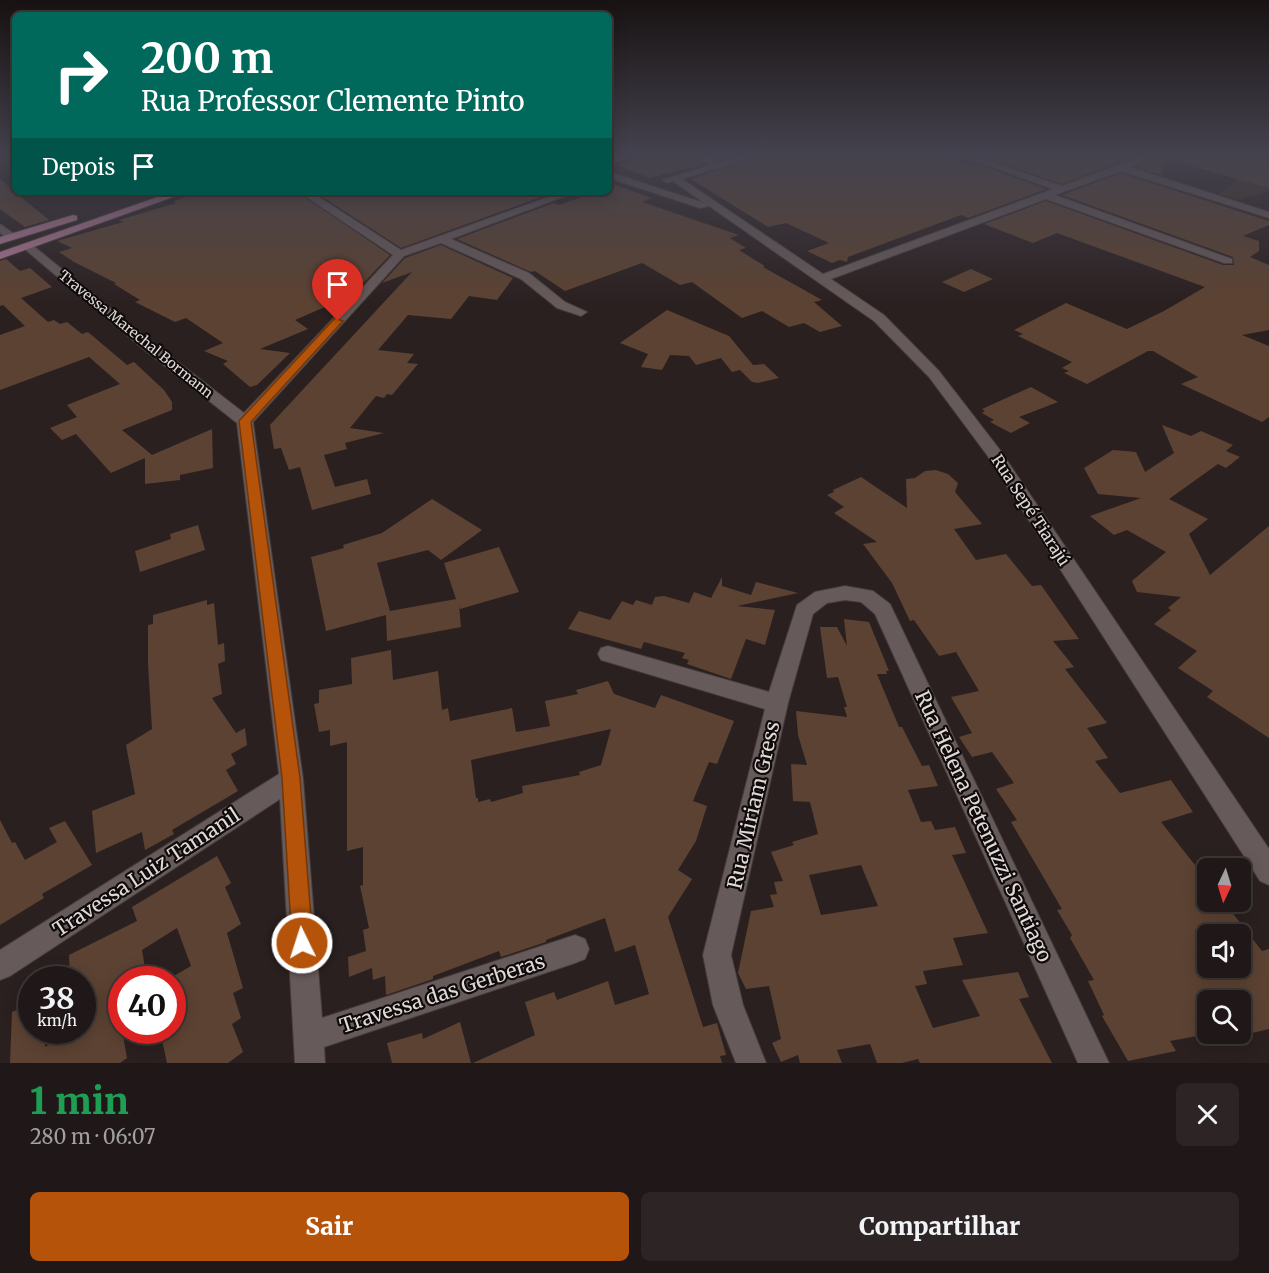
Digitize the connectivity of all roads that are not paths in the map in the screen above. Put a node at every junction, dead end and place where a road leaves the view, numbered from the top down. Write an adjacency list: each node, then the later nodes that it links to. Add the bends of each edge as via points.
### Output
1 (114, 204): 13 (main road)
2 (149, 204): 16 (main road)
3 (322, 204): 17 (street)
4 (539, 204): 14 (street)
5 (697, 204): 10 (street, Rua Sepé Tiarajú)
6 (712, 204): 10 (street, Rua Sepé Tiarajú)
7 (1027, 204): 20 (street)
8 (1069, 204): 19 (street)
9 (1234, 204): 11 (street)
10 (725, 213): 20 (street, Rua Sepé Tiarajú)
11 (1269, 215)
12 (0, 227): 13 (street)
13 (12, 237): 15 (main road)
14 (441, 239): 17 (street); 21 (street, via 525,276 561,304)
15 (0, 241)
16 (27, 246): 18 (main road); 22 (street, Travessa Marechal Bormann)
17 (400, 254): 22 (street)
18 (0, 256)
19 (1228, 261)
20 (821, 279): 27 (street, Rua Sepé Tiarajú, via 879,318 934,374 994,453)
21 (581, 312)
22 (245, 421): 26 (street)
23 (866, 596): 25 (street, Rua Miriam Gress, via 844,593 822,597 804,610); 32 (street, Rua Helena Petenuzzi Santiago, via 883,609)
24 (608, 654): 25 (street)
25 (777, 703): 31 (street, Rua Miriam Gress, via 717,955 728,1005)
26 (291, 778): 29 (street, Travessa Luiz Tamanil); 30 (street)
27 (1269, 872)
28 (575, 949): 30 (street, Travessa das Gerberas)
29 (0, 966)
30 (309, 1050)
31 (752, 1063)
32 (1094, 1063)

